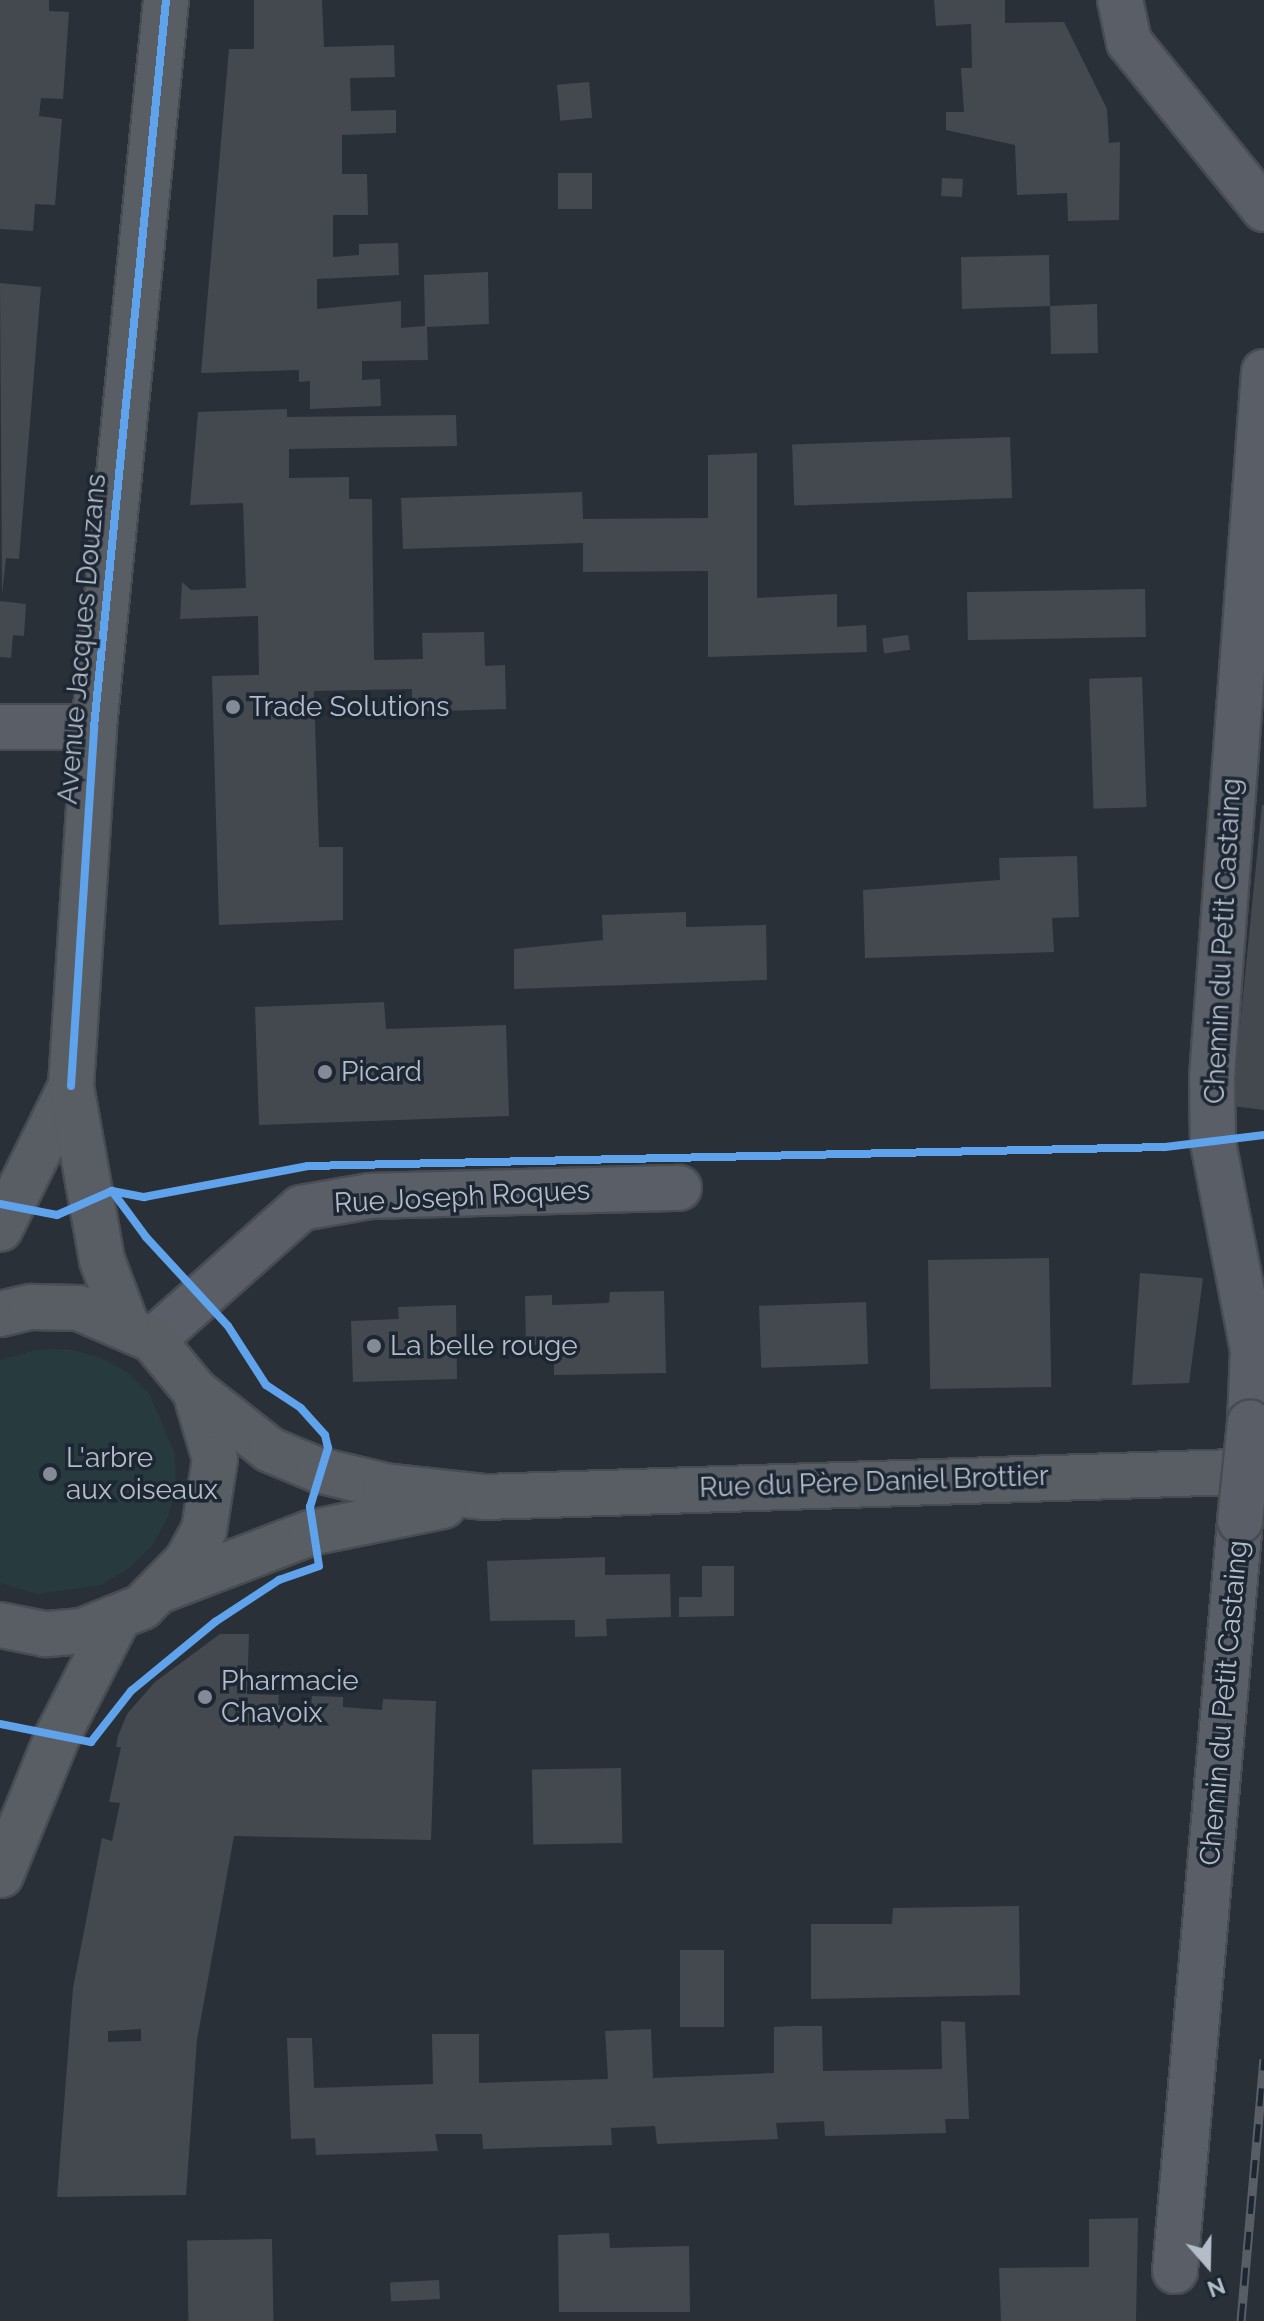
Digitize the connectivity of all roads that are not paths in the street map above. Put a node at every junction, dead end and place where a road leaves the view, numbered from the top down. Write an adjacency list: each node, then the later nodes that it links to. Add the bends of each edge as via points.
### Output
1 (166, 0): 6 (main road, Avenue Jacques Douzans)
2 (1120, 0): 3 (street, via 1129,42)
3 (1264, 209)
4 (1264, 372): 20 (street, Chemin du Petit Castaing, bridge, via 1212,1077 1213,1143 1253,1350 1250,1423)
5 (0, 727): 6 (street)
6 (94, 727): 7 (main road, Avenue Jacques Douzans)
7 (71, 1086): 9 (main road, Avenue Jacques Douzans); 11 (main road, Avenue Jacques Douzans, via 102,1260)
8 (679, 1188): 11 (street, Rue Joseph Roques, via 370,1196 301,1208)
9 (0, 1229)
10 (0, 1314): 11 (main road, via 68,1307)
11 (139, 1332): 12 (main road, Avenue Jacques Douzans)
12 (195, 1391): 14 (main road, Rue du Père Daniel Brottier, via 270,1450 318,1470 385,1486); 15 (main road, via 213,1447 213,1495 204,1530)
13 (1264, 1471): 14 (main road, Rue du Père Daniel Brottier)
14 (485, 1497): 15 (main road, Rue du Père Daniel Brottier, via 310,1533)
15 (164, 1589): 16 (main road)
16 (117, 1620): 17 (main road, via 82,1631 45,1634); 18 (main road, via 57,1737)
17 (0, 1625)
18 (0, 1872): 19 (main road)
19 (0, 1888)
20 (1175, 2271)

